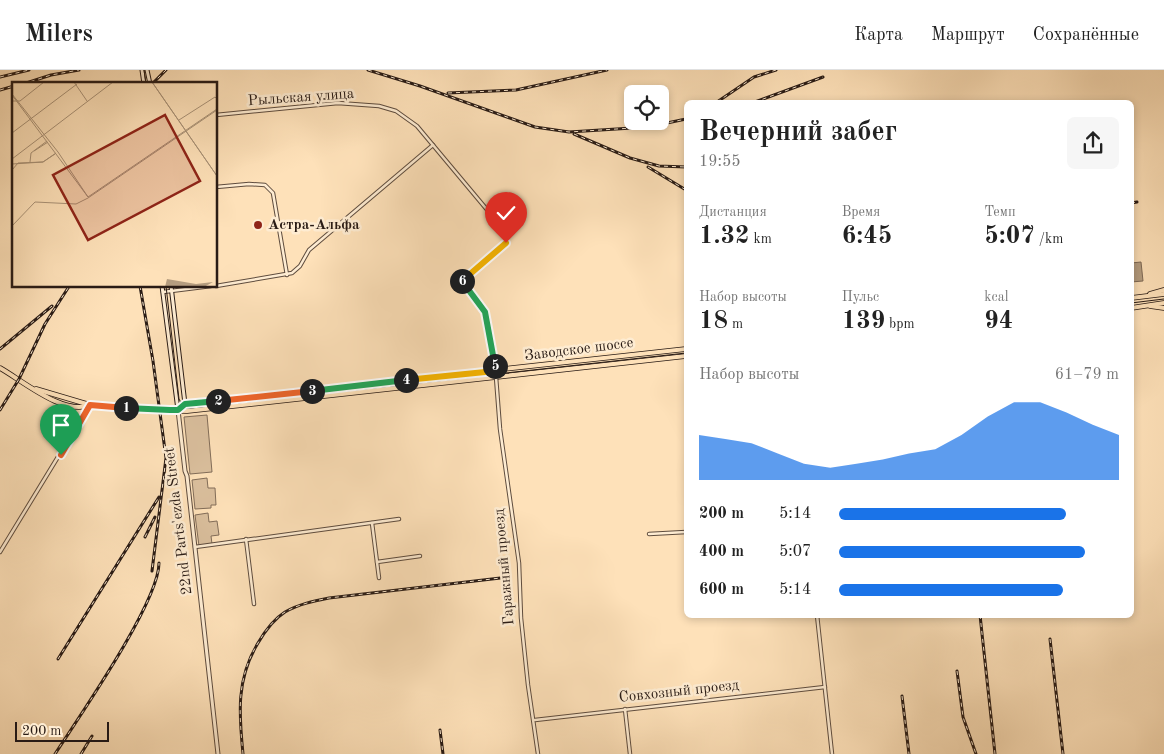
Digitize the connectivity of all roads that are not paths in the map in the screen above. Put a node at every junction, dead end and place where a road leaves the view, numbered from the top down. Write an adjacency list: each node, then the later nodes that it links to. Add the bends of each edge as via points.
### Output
1 (218, 116): 2 (street, Рыльская улица, via 338,104 379,106 405,116)
2 (433, 145): 4 (street, via 310,250 300,266); 22 (street, Рыльская улица, via 504,230 507,238 506,243 462,281 485,312)
3 (218, 188): 4 (street, via 265,185 273,193)
4 (287, 276): 5 (street)
5 (218, 286)
6 (162, 288): 11 (street, 22nd Parts'ezda Street)
7 (171, 288): 10 (street)
8 (191, 288): 10 (street)
9 (1164, 290): 13 (main road)
10 (172, 291): 11 (street); 27 (street)
11 (163, 292): 30 (street, 22nd Parts'ezda Street)
12 (1164, 294): 13 (main road)
13 (1146, 295): 14 (main road)
14 (1134, 297)
15 (1164, 302): 16 (main road)
16 (1147, 306): 17 (main road); 18 (main road)
17 (1134, 308)
18 (1164, 308)
19 (684, 349): 22 (main road, Заводское шоссе)
20 (684, 356): 23 (main road, Заводское шоссе)
21 (0, 368): 25 (main road, Заводское шоссе)
22 (495, 371): 23 (street); 24 (main road, Заводское шоссе)
23 (496, 377): 26 (main road, Заводское шоссе); 46 (street, Гаражный проезд)
24 (335, 388): 26 (street); 27 (main road, Заводское шоссе)
25 (36, 389): 28 (main road, Заводское шоссе); 29 (main road, Заводское шоссе)
26 (336, 395): 30 (main road, Заводское шоссе)
27 (185, 404): 30 (main road)
28 (90, 405): 29 (main road, Заводское шоссе, via 84,408); 30 (main road, Заводское шоссе); 31 (street)
29 (62, 406): 31 (main road, via 73,414)
30 (178, 410): 37 (street, 22nd Parts'ezda Street)
31 (78, 425): 38 (street)
32 (398, 519): 33 (street)
33 (372, 522): 36 (street); 40 (street)
34 (684, 532): 35 (street)
35 (649, 534)
36 (246, 539): 37 (street); 42 (street)
37 (195, 547): 47 (street, 22nd Parts'ezda Street)
38 (0, 552)
39 (420, 556): 40 (street)
40 (377, 562): 41 (street)
41 (379, 578)
42 (254, 604)
43 (817, 618): 44 (street)
44 (825, 687): 45 (street, Совхозный проезд); 50 (street)
45 (625, 710): 46 (street, Совхозный проезд); 49 (street)
46 (534, 720): 48 (street, Гаражный проезд)
47 (218, 754)
48 (538, 754)
49 (630, 754)
50 (832, 754)

